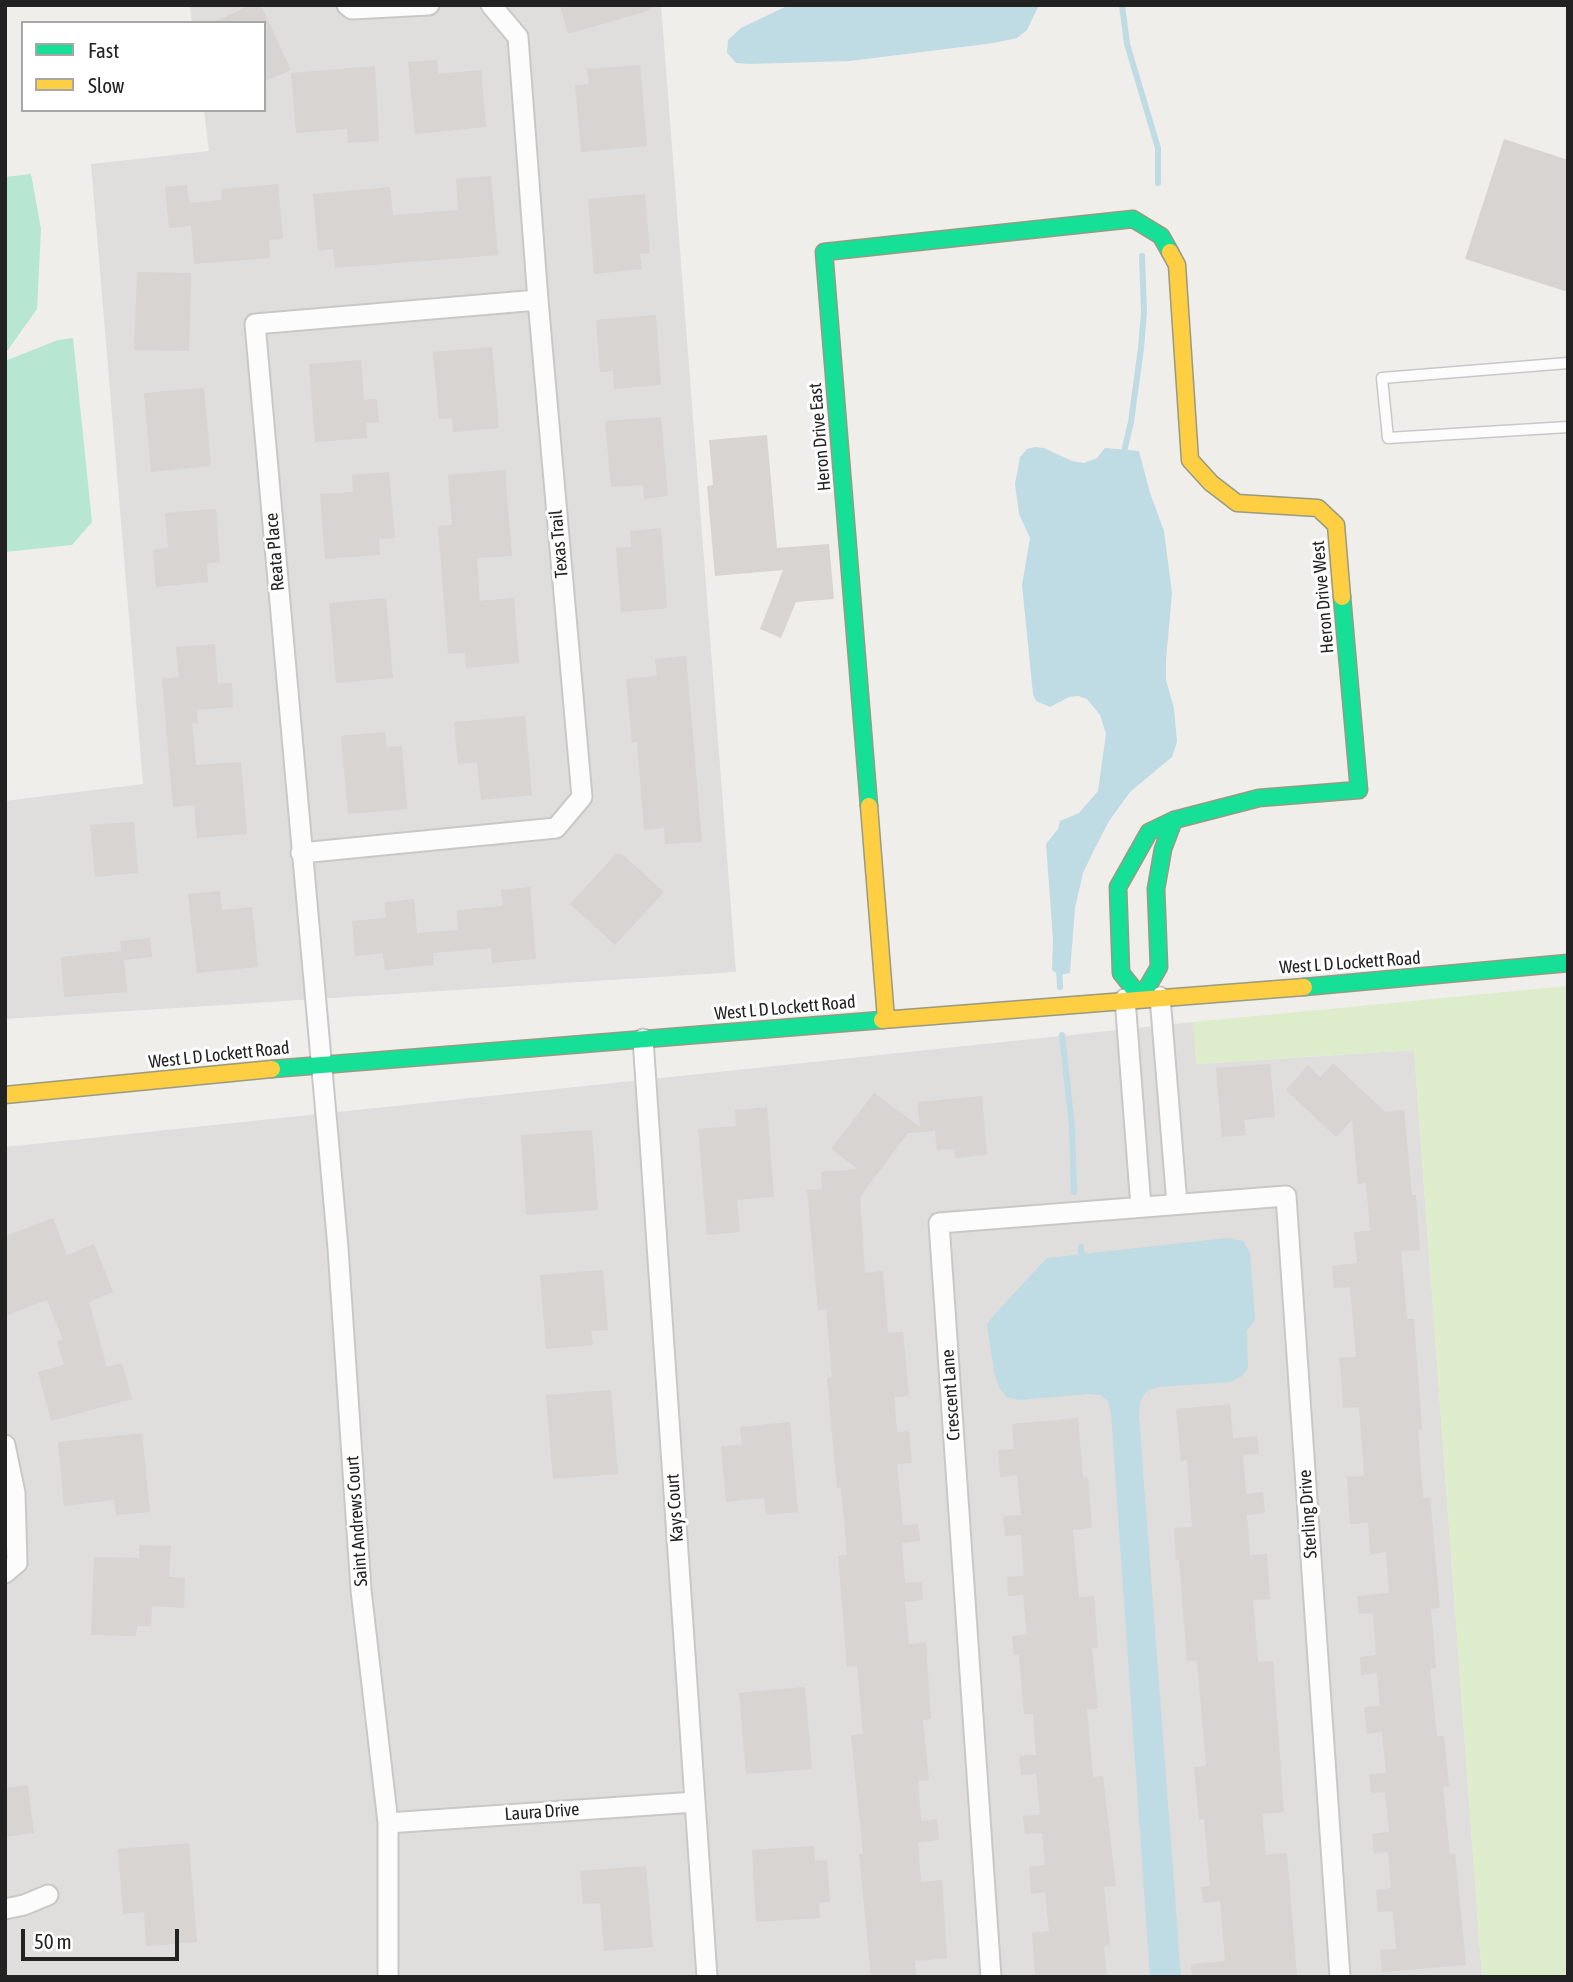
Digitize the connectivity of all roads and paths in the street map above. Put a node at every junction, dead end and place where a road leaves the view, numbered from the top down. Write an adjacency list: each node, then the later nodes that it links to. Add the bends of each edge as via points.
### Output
1 (347, 5): 2 (street, via 352,9)
2 (429, 5)
3 (491, 5): 5 (street, Texas Trail, via 518,37)
4 (1161, 236): 8 (street, Heron Drive West, via 1177,265 1190,460 1237,502 1318,508 1336,525 1359,790 1259,798); 12 (street, Heron Drive East, via 1133,219 824,252)
5 (538, 300): 9 (street, Texas Trail, via 582,797 556,828); 9 (street, Reata Place, via 255,324)
6 (1568, 363): 7 (lane, via 1382,378 1388,438)
7 (1568, 427)
8 (1174, 820): 11 (street, via 1156,889 1159,967); 11 (street, Heron Drive West, via 1149,832 1118,887 1121,972)
9 (301, 853): 14 (street, Reata Place)
10 (1568, 963): 11 (street, West L D Lockett Road)
11 (1142, 998): 12 (street, West L D Lockett Road); 16 (street); 17 (street)
12 (886, 1019): 13 (street, West L D Lockett Road)
13 (643, 1039): 14 (street, West L D Lockett Road); 20 (street, Kays Court)
14 (320, 1064): 15 (street, West L D Lockett Road); 21 (street, Saint Andrews Court, via 338,1248 361,1590)
15 (5, 1095)
16 (1177, 1204): 17 (street, Sterling Drive); 27 (street, Sterling Drive, via 1286,1196)
17 (1141, 1207): 26 (street, Crescent Lane, via 939,1223)
18 (5, 1445): 19 (street, via 15,1493)
19 (11, 1568)
20 (695, 1802): 21 (street, Laura Drive); 25 (street, Kays Court)
21 (388, 1823): 24 (street, Saint Andrews Court)
22 (48, 1895): 23 (street)
23 (5, 1909)
24 (388, 1977)
25 (707, 1977)
26 (991, 1977)
27 (1340, 1977)

